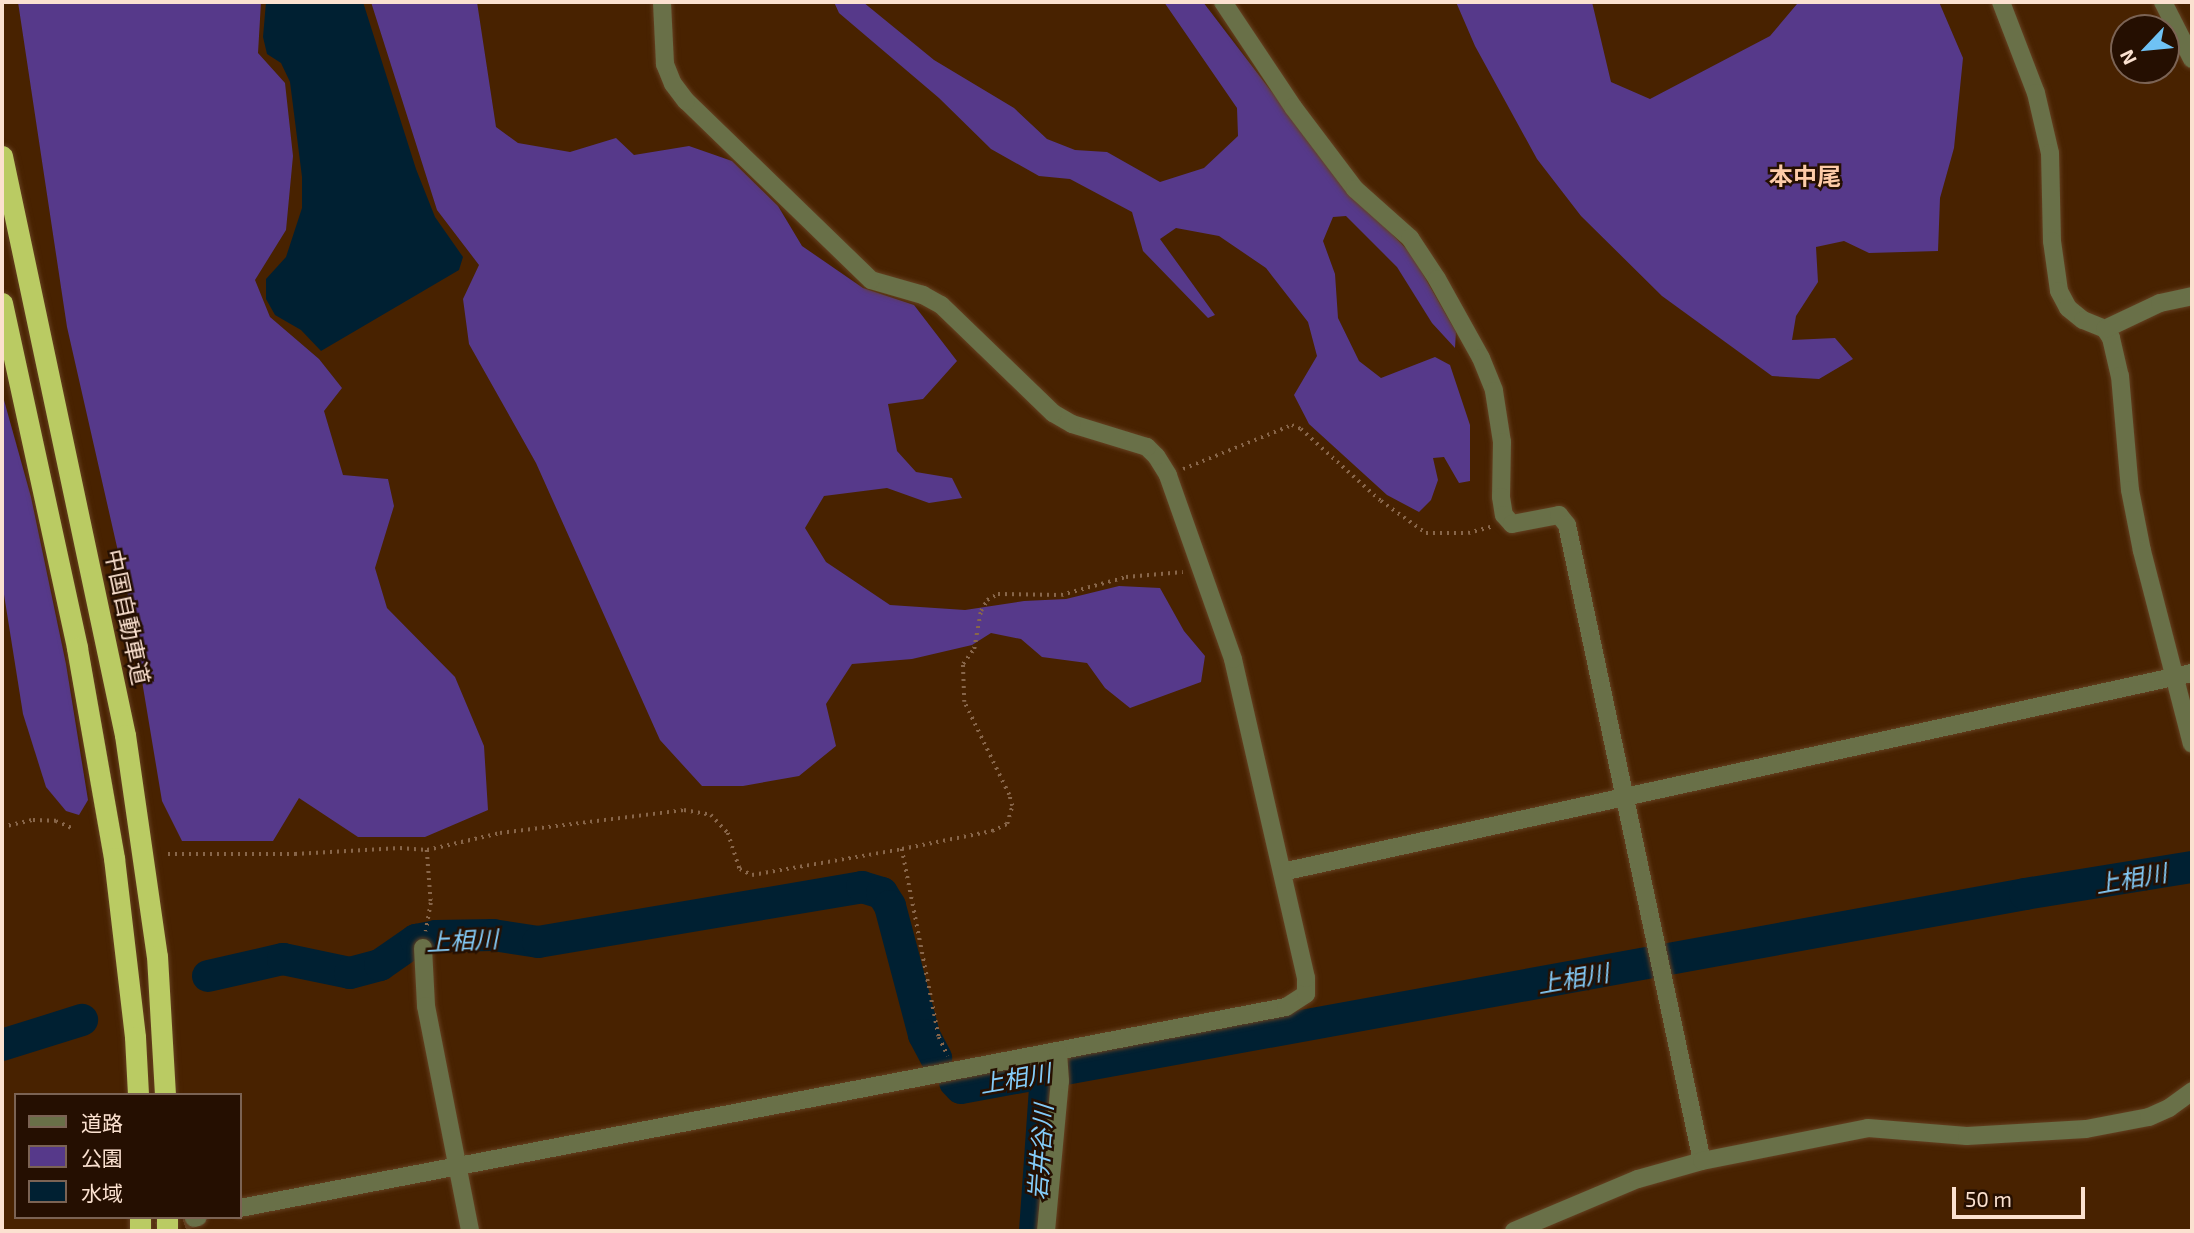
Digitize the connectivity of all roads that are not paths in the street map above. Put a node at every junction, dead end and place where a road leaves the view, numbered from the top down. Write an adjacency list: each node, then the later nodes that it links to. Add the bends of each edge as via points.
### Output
1 (662, 2): 13 (street, via 665,64 673,84 871,280 941,305 1053,413 1072,424 1147,447 1156,456 1168,475 1243,697)
2 (1223, 2): 12 (street, via 1355,189 1410,238 1462,324 1494,391 1502,442 1504,515 1512,524 1559,515 1567,525)
3 (2001, 2): 9 (street, via 2036,93 2050,153 2052,241 2059,291 2076,314)
4 (2163, 2): 5 (street)
5 (2192, 59)
6 (2, 156): 18 (highway, 中国自動車道, via 125,735 157,956)
7 (2192, 296): 9 (street, via 2160,303)
8 (2, 303): 17 (highway, via 77,648 114,858)
9 (2105, 329): 10 (street, via 2120,376 2134,514)
10 (2184, 675): 11 (street); 12 (street)
11 (2192, 744)
12 (1625, 797): 13 (street); 19 (street)
13 (1282, 872): 15 (street, via 1306,978 1306,994 1298,1002)
14 (423, 947): 20 (street, via 426,1006)
15 (1058, 1056): 20 (street, via 954,1071); 23 (street, via 1060,1081)
16 (2192, 1091): 19 (street, via 2149,1117 2086,1129 1966,1136 1868,1128)
17 (138, 1093)
18 (165, 1093)
19 (1702, 1161): 24 (street, via 1638,1178)
20 (457, 1167): 21 (street); 22 (street)
21 (242, 1208)
22 (470, 1231)
23 (1046, 1231)
24 (1514, 1231)

